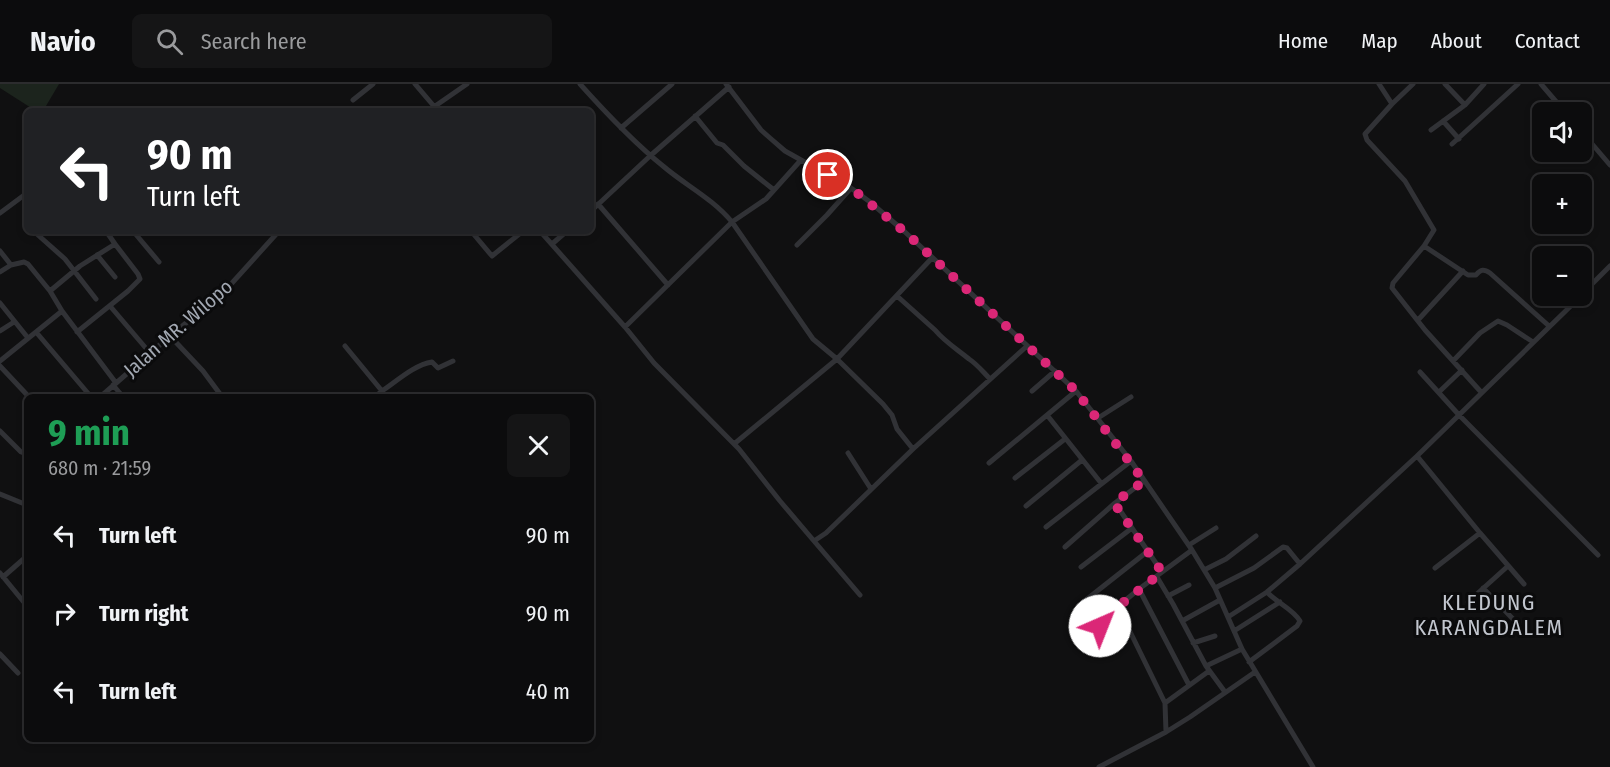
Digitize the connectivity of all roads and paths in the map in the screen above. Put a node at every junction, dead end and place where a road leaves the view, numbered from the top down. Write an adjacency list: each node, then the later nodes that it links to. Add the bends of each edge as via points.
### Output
1 (373, 84): 13 (street)
2 (415, 84): 17 (street)
3 (467, 84): 18 (street)
4 (580, 84): 21 (street)
5 (672, 84): 21 (street)
6 (1379, 84): 15 (street)
7 (1413, 84): 15 (street)
8 (1445, 84): 16 (street)
9 (1484, 84): 16 (street)
10 (1541, 84): 14 (street)
11 (1515, 85): 23 (street)
12 (728, 86): 19 (street); 27 (street, via 760,130)
13 (353, 100)
14 (1556, 102)
15 (1392, 104): 47 (street, via 1365,137 1405,181 1434,228)
16 (1465, 105): 20 (street)
17 (436, 108)
18 (438, 108)
19 (695, 116): 26 (street); 30 (street, via 717,143)
20 (1443, 121): 22 (street); 23 (street)
21 (621, 129): 26 (street)
22 (1431, 130)
23 (1459, 139): 24 (street)
24 (1452, 144)
25 (1592, 144): 28 (street)
26 (650, 156): 32 (street); 35 (street, via 722,210)
27 (801, 160): 29 (street); 30 (street)
28 (1610, 165)
29 (851, 188): 46 (street); 50 (street)
30 (774, 190): 35 (street)
31 (24, 195): 34 (street)
32 (598, 204): 33 (street); 59 (street)
33 (594, 208)
34 (0, 213)
35 (732, 222): 59 (street); 80 (street, via 813,339)
36 (38, 234): 54 (street)
37 (108, 234): 44 (street)
38 (136, 234): 51 (street)
39 (276, 234): 74 (street, Jalan MR. Wilopo, via 223,293)
40 (474, 234): 41 (street, via 492,255)
41 (519, 234)
42 (543, 234): 45 (street)
43 (564, 234): 45 (street)
44 (115, 244): 49 (street); 64 (street, via 140,279)
45 (552, 244): 70 (street)
46 (797, 245)
47 (1424, 246): 55 (street); 67 (street, via 1392,286)
48 (0, 250): 52 (street)
49 (97, 255): 54 (street); 57 (street)
50 (932, 258): 61 (street); 78 (street)
51 (159, 262)
52 (11, 265): 56 (street); 60 (street, via 22,261 28,264)
53 (1610, 266): 58 (street)
54 (74, 271): 60 (street); 62 (street)
55 (1463, 271): 67 (street); 69 (street, via 1468,275 1481,270 1490,273)
56 (0, 272)
57 (115, 277)
58 (1592, 284)
59 (668, 285): 70 (street)
60 (50, 291): 66 (street)
61 (897, 296): 80 (street); 88 (street)
62 (96, 299)
63 (0, 303): 68 (street)
64 (110, 306): 73 (street); 79 (street)
65 (1570, 306): 69 (street)
66 (62, 311): 72 (street); 73 (street)
67 (1418, 320): 83 (street)
68 (14, 322): 71 (street); 75 (street)
69 (1549, 326): 76 (street)
70 (625, 327): 109 (street, via 654,363)
71 (0, 331)
72 (36, 332): 75 (street); 97 (street)
73 (77, 332): 89 (street)
74 (170, 336): 79 (street, Jalan MR. Wilopo); 93 (street)
75 (28, 338): 81 (street)
76 (1533, 342): 83 (street, via 1498,321); 95 (street)
77 (345, 346): 90 (street)
78 (1028, 346): 86 (street); 88 (street)
79 (150, 353): 89 (street, Jalan MR. Wilopo)
80 (837, 359): 109 (street); 110 (street, via 883,404)
81 (0, 360)
82 (453, 361): 90 (street, via 439,368 429,362)
83 (1453, 361): 85 (street)
84 (0, 366): 96 (street)
85 (1462, 370): 94 (street); 95 (street)
86 (1055, 371): 91 (street); 92 (street)
87 (1420, 372): 94 (street)
88 (990, 379): 110 (street)
89 (114, 384): 98 (street, Jalan MR. Wilopo); 99 (street)
90 (382, 391): 101 (street); 102 (street)
91 (1032, 391)
92 (1076, 391): 104 (street); 106 (street)
93 (219, 392): 100 (street)
94 (1438, 392): 105 (street)
95 (1482, 392): 105 (street)
96 (26, 394)
97 (89, 394)
98 (103, 394)
99 (120, 394)
100 (217, 394)
101 (379, 394)
102 (384, 394)
103 (1131, 397): 106 (street)
104 (1047, 415): 108 (street); 116 (street)
105 (1459, 416): 113 (street); 134 (street)
106 (1098, 418): 115 (street)
107 (0, 431): 111 (street)
108 (1065, 439): 114 (street); 117 (street)
109 (734, 444): 130 (street)
110 (913, 449): 120 (street)
111 (24, 453)
112 (848, 453): 120 (street)
113 (1417, 456): 128 (street); 136 (street)
114 (1082, 460): 119 (street); 124 (street)
115 (1131, 461): 118 (street); 119 (street)
116 (989, 463)
117 (1015, 478)
118 (1144, 481): 122 (street); 132 (street)
119 (1101, 483): 125 (street)
120 (871, 489): 130 (street)
121 (0, 494): 123 (street)
122 (1114, 503): 126 (street); 131 (street)
123 (24, 505)
124 (1026, 506)
125 (1046, 527)
126 (1132, 528): 133 (street); 138 (street)
127 (1216, 528): 132 (street)
128 (1480, 533): 137 (street); 139 (street)
129 (1256, 536): 140 (street)
130 (814, 541): 149 (street)
131 (1065, 547)
132 (1191, 548): 140 (street); 141 (street)
133 (1148, 550): 141 (street); 155 (street)
134 (1598, 555)
135 (24, 558): 142 (street)
136 (1300, 564): 145 (street, via 1283,547 1254,568); 148 (street)
137 (1508, 566): 143 (street); 146 (street)
138 (1081, 567)
139 (1435, 568)
140 (1204, 570): 145 (street)
141 (1160, 574): 147 (street); 150 (street)
142 (1, 575): 152 (street)
143 (1524, 584)
144 (1189, 585): 150 (street)
145 (1215, 588): 151 (street)
146 (1483, 588): 154 (street); 158 (street)
147 (1139, 589): 156 (street); 170 (street)
148 (1267, 592): 153 (street); 157 (street)
149 (860, 595)
150 (1168, 596): 159 (street)
151 (1220, 600): 157 (street); 159 (street)
152 (24, 602)
153 (1280, 602): 160 (street); 166 (street, via 1298,617 1299,624)
154 (1468, 602)
155 (1082, 603)
156 (1118, 607): 164 (street, via 1099,623); 172 (street)
157 (1228, 617): 160 (street)
158 (1514, 620)
159 (1182, 621): 162 (street)
160 (1234, 631): 163 (street)
161 (1215, 636): 162 (street)
162 (1193, 643): 167 (street)
163 (1242, 649): 166 (street); 167 (street)
164 (1113, 652)
165 (0, 654): 169 (street)
166 (1249, 662): 168 (street)
167 (1207, 669): 170 (street); 171 (street)
168 (1256, 672): 171 (street); 175 (street)
169 (18, 673)
170 (1189, 685): 172 (street)
171 (1225, 692): 173 (street)
172 (1165, 703): 173 (street)
173 (1166, 732): 174 (street)
174 (1099, 767)
175 (1313, 767)

